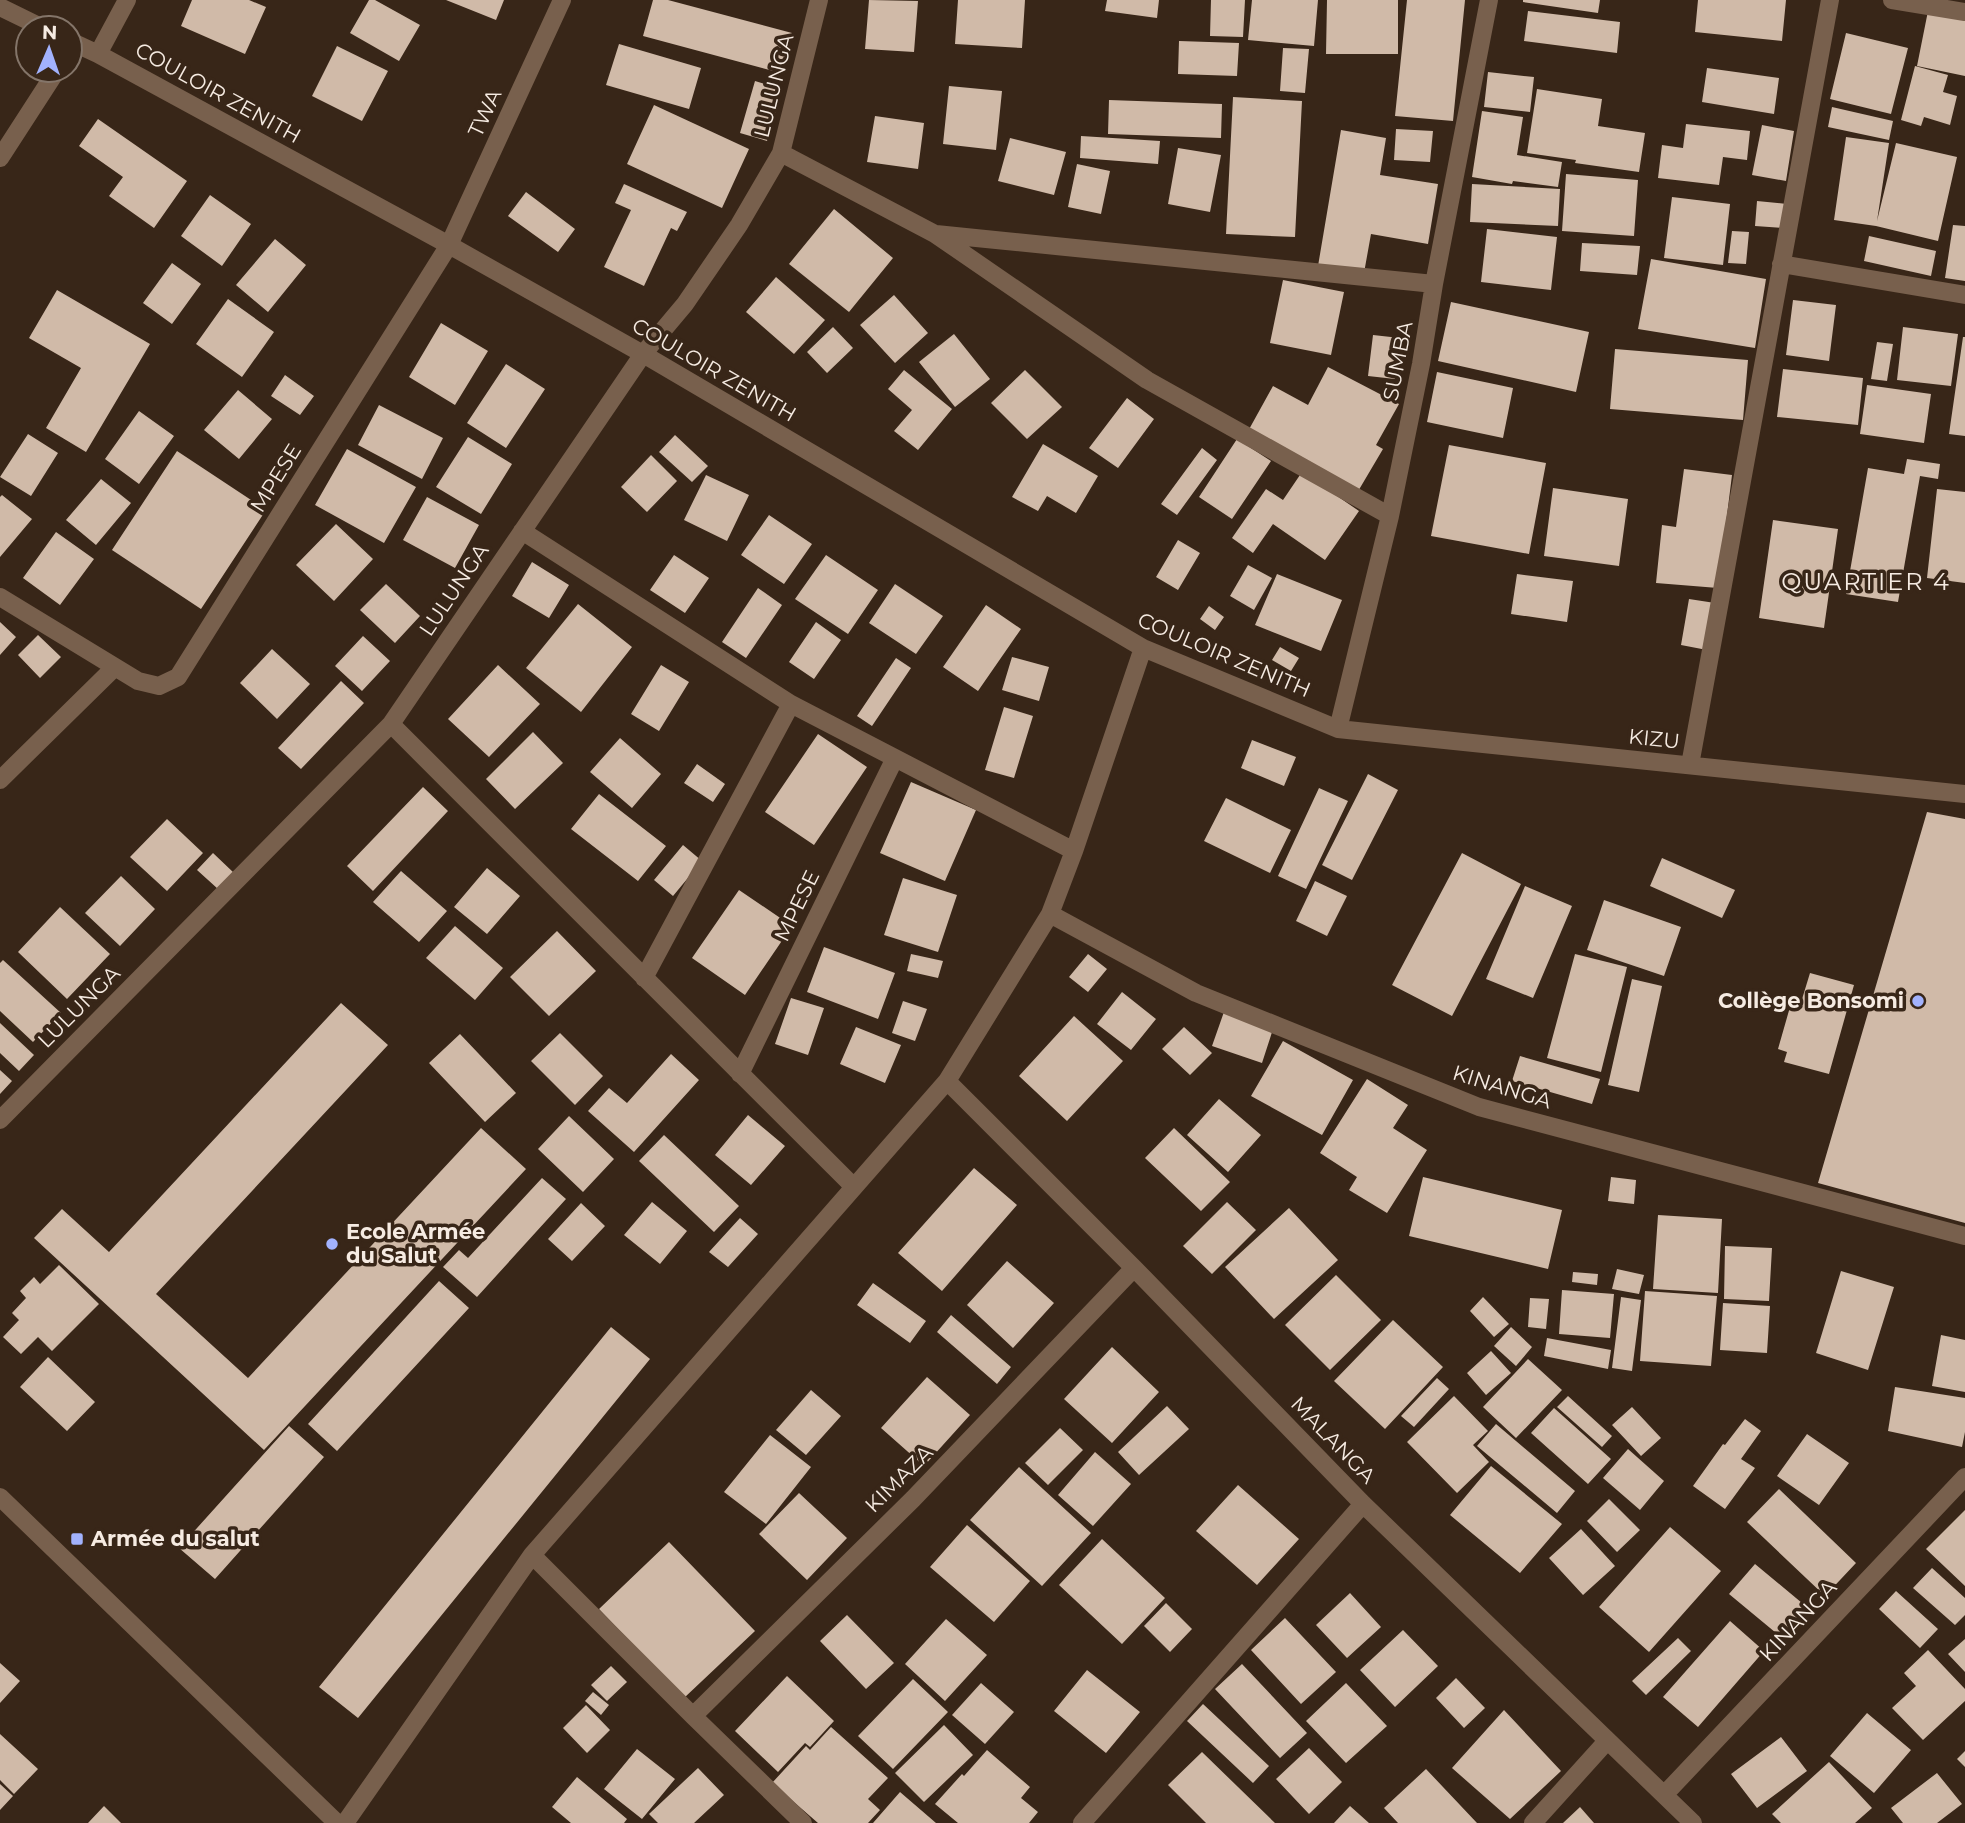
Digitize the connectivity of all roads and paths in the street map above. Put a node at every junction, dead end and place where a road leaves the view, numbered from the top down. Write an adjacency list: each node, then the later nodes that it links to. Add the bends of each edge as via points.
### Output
1 (127, 0): 9 (street)
2 (562, 0): 14 (street, TWA)
3 (819, 0): 11 (street, LULUNGA)
4 (1489, 0): 16 (street, SUMBA)
5 (1830, 0): 15 (street)
6 (1892, 0): 7 (street)
7 (1965, 12)
8 (84, 49): 9 (street, COULOIR ZENITH)
9 (98, 54): 14 (street, COULOIR ZENITH)
10 (48, 84): 12 (street)
11 (780, 153): 13 (street); 18 (street, LULUNGA, via 739,225 685,304)
12 (0, 158)
13 (935, 233): 16 (street); 19 (street, via 1147,380)
14 (449, 245): 18 (street, COULOIR ZENITH); 23 (street, MPESE, via 178,677 159,686 138,681)
15 (1781, 264): 17 (street); 28 (street)
16 (1434, 284): 19 (street, SUMBA)
17 (1965, 295)
18 (643, 354): 20 (street, LULUNGA); 22 (street, COULOIR ZENITH)
19 (1390, 516): 26 (street, SUMBA)
20 (522, 531): 24 (street); 25 (street, LULUNGA)
21 (0, 597): 23 (street, MPESE)
22 (1143, 648): 26 (street, COULOIR ZENITH); 31 (street)
23 (115, 667): 29 (street)
24 (791, 704): 27 (street); 33 (street)
25 (391, 724): 33 (street); 36 (street, LULUNGA)
26 (1338, 729): 28 (street, KIZU)
27 (895, 758): 31 (street); 34 (street, MPESE)
28 (1690, 765): 30 (street, KIZU)
29 (0, 780)
30 (1965, 794)
31 (1074, 850): 32 (street)
32 (1050, 914): 35 (street); 38 (street, KINANGA, via 1196,993 1479,1107)
33 (645, 978): 34 (street)
34 (740, 1073): 37 (street)
35 (947, 1081): 37 (street); 39 (street, MALANGA)
36 (0, 1120)
37 (854, 1187): 43 (street)
38 (1965, 1236)
39 (1134, 1268): 42 (street, MALANGA); 44 (street, KIMAZA, via 913,1499)
40 (1965, 1477): 46 (street, KINANGA)
41 (0, 1497): 47 (street)
42 (1363, 1504): 45 (street, MALANGA); 50 (street)
43 (532, 1555): 44 (street); 48 (street)
44 (692, 1716): 49 (street)
45 (1607, 1741): 46 (street, MALANGA); 51 (street)
46 (1664, 1795): 52 (street, MALANGA)
47 (337, 1823)
48 (345, 1823)
49 (803, 1823)
50 (1082, 1823)
51 (1533, 1823)
52 (1693, 1823)

